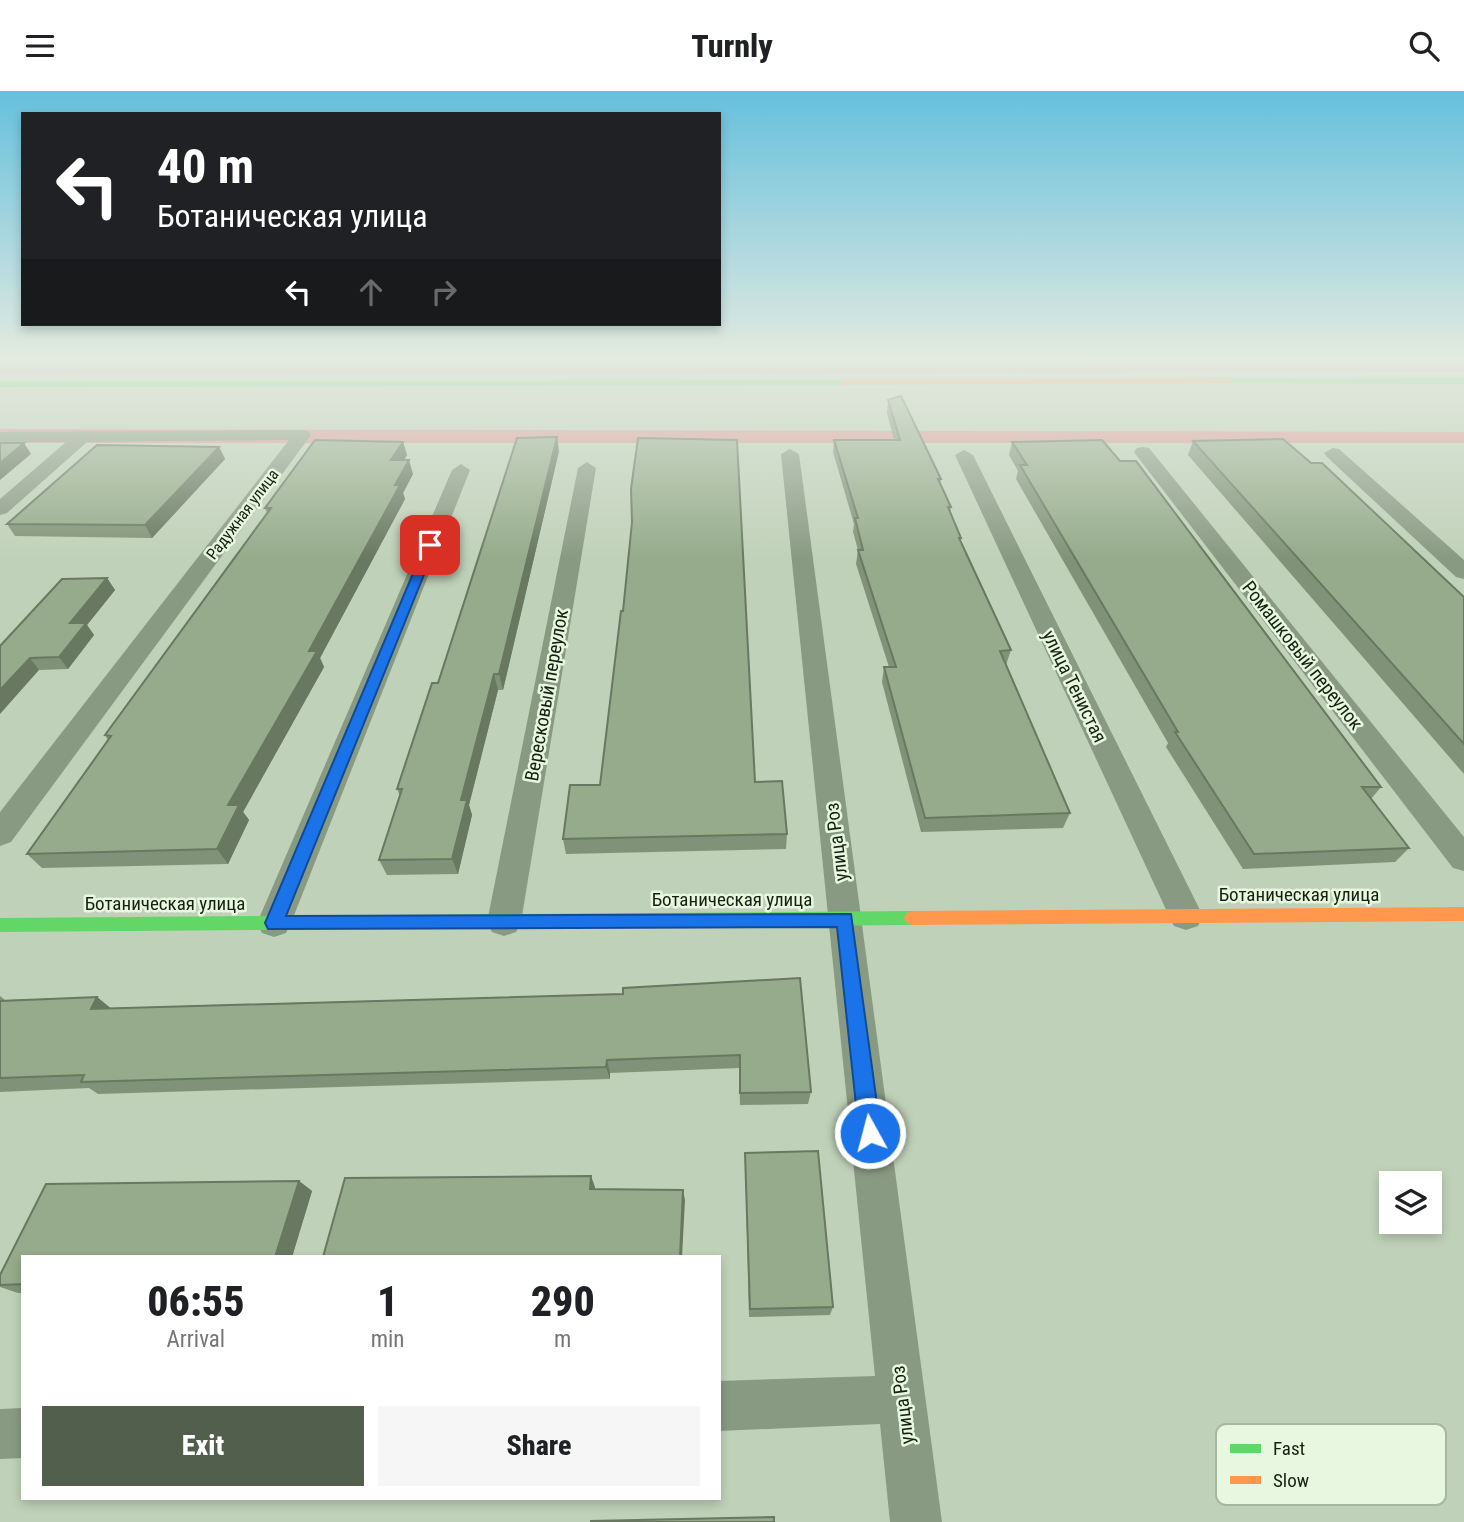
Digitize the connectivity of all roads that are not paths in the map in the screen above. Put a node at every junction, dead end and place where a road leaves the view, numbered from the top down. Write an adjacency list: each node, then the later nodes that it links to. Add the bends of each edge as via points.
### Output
1 (83, 436): 2 (street, Радужная улица); 9 (street); 11 (street, Радужная улица, via 302,435)
2 (0, 437)
3 (1143, 452): 12 (street, Ромашковый переулок)
4 (1333, 453): 10 (street)
5 (790, 454): 15 (street, улица Роз)
6 (964, 455): 14 (street, улица Тенистая)
7 (587, 468): 16 (street, Вересковый переулок)
8 (461, 470): 17 (street)
9 (0, 509)
10 (1464, 572)
11 (0, 834)
12 (1464, 859)
13 (1464, 914): 14 (street, Ботаническая улица)
14 (1186, 916): 15 (street, Ботаническая улица)
15 (845, 919): 16 (street, Ботаническая улица); 19 (street, улица Роз)
16 (504, 922): 17 (street, Ботаническая улица)
17 (274, 923): 18 (street, Ботаническая улица)
18 (0, 925)
19 (902, 1399): 20 (street); 23 (street, улица Роз)
20 (721, 1406)
21 (21, 1433): 22 (street)
22 (0, 1434)
23 (916, 1522)

